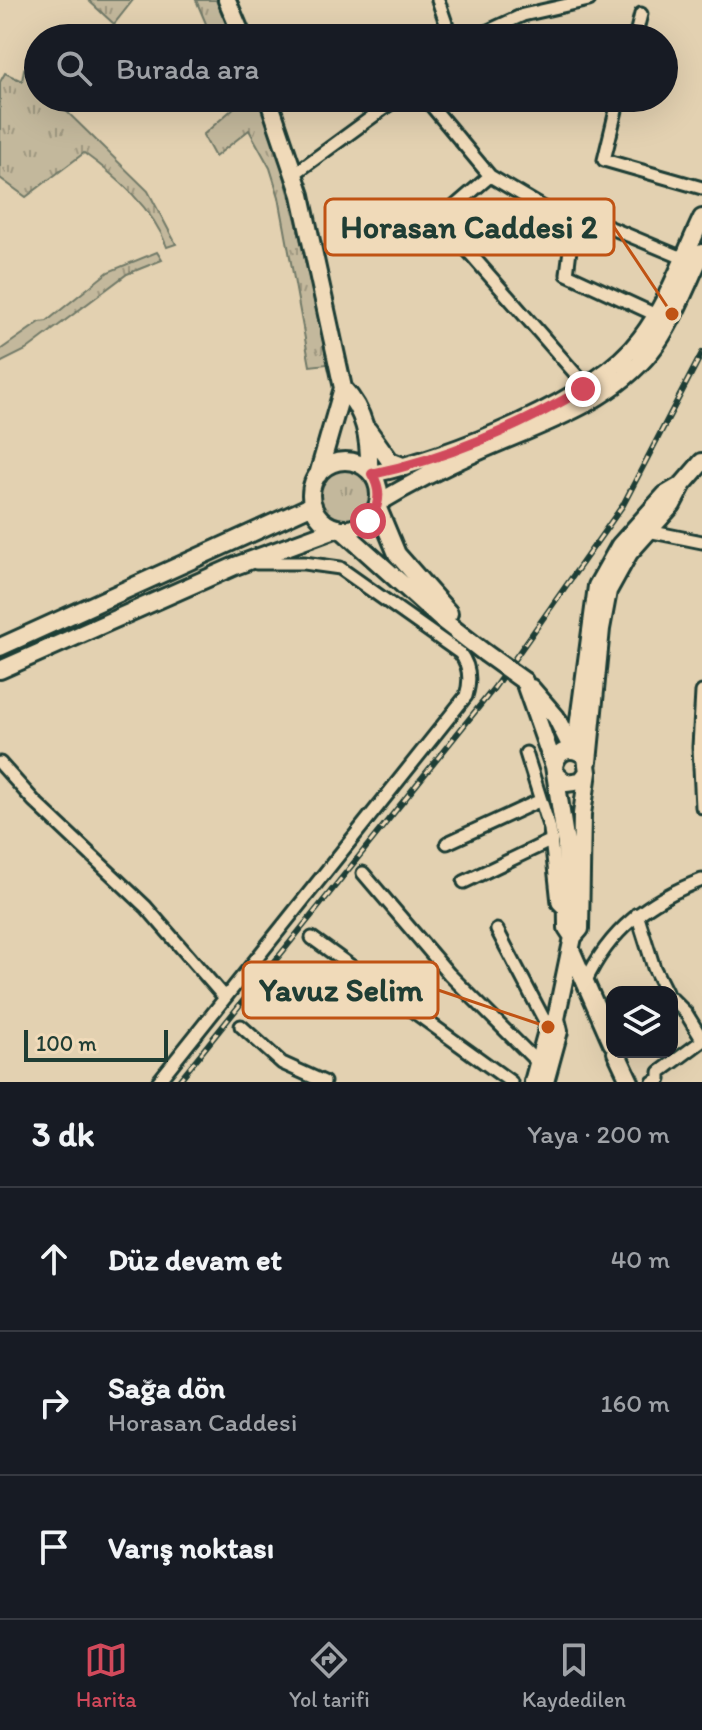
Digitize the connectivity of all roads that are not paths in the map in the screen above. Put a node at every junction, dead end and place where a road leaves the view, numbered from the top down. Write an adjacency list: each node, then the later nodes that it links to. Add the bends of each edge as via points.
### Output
1 (227, 0): 5 (street)
2 (438, 0): 6 (street)
3 (589, 0): 7 (street)
4 (641, 14): 8 (street)
5 (237, 24)
6 (446, 24)
7 (503, 24)
8 (638, 24)
9 (273, 112): 13 (street)
10 (379, 112): 13 (street)
11 (437, 112): 14 (street)
12 (616, 112): 15 (street, via 604,160)
13 (294, 174): 22 (street)
14 (490, 176): 17 (street); 21 (street, via 440,219)
15 (702, 188)
16 (702, 218): 19 (street)
17 (573, 225): 19 (street, via 599,223); 20 (street, via 567,274)
18 (702, 253): 29 (street, via 659,339 620,379 568,414 475,453)
19 (683, 258): 20 (street)
20 (656, 315): 21 (street, via 630,352)
21 (587, 387): 24 (street, via 537,414)
22 (343, 388): 23 (street); 26 (street)
23 (366, 427): 24 (street, via 390,461); 25 (street)
24 (405, 467): 25 (street)
25 (370, 472): 26 (street, via 357,463 342,462); 29 (street, via 379,489)
26 (318, 475): 28 (street)
27 (695, 475): 31 (street); 39 (street, via 665,495 601,575 591,609)
28 (313, 505): 30 (street, via 322,520); 34 (street)
29 (378, 505): 30 (street, via 362,525); 35 (street, via 404,565)
30 (340, 528): 33 (street); 35 (street)
31 (648, 531): 32 (street); 44 (street, via 620,567 606,598)
32 (702, 542)
33 (235, 566): 36 (street); 60 (street, via 284,562 340,568 460,653 469,679 466,696)
34 (0, 647)
35 (485, 653): 37 (street, bridge)
36 (0, 670)
37 (524, 681): 40 (street); 45 (street)
38 (702, 692): 47 (street)
39 (582, 706): 40 (street); 41 (street)
40 (550, 709): 41 (street)
41 (573, 750): 44 (street); 45 (street, via 558,756)
42 (526, 753): 46 (street)
43 (0, 763): 60 (street, via 146,907)
44 (588, 767): 45 (street, via 577,783 566,783); 57 (street, via 580,929)
45 (556, 771): 53 (street, via 566,844)
46 (541, 800): 48 (street); 49 (street)
47 (702, 807)
48 (552, 840): 52 (street); 53 (street, via 558,903)
49 (447, 843)
50 (363, 873): 67 (street, via 449,974)
51 (702, 880): 54 (street)
52 (464, 882)
53 (567, 912): 57 (street)
54 (637, 914): 58 (street, via 606,946); 59 (street)
55 (497, 930): 62 (street)
56 (312, 938): 72 (street)
57 (572, 944): 58 (street); 62 (street)
58 (585, 983): 64 (street)
59 (663, 986)
60 (224, 997): 70 (street)
61 (678, 1005): 65 (street)
62 (552, 1023): 67 (street); 74 (street, via 559,1031)
63 (241, 1026): 68 (street)
64 (606, 1030)
65 (702, 1040): 69 (street, via 660,1072)
66 (619, 1058): 75 (street)
67 (538, 1063): 73 (street)
68 (303, 1078): 71 (street)
69 (658, 1081)
70 (158, 1082)
71 (324, 1082)
72 (511, 1082)
73 (533, 1082)
74 (545, 1082)
75 (630, 1082)

